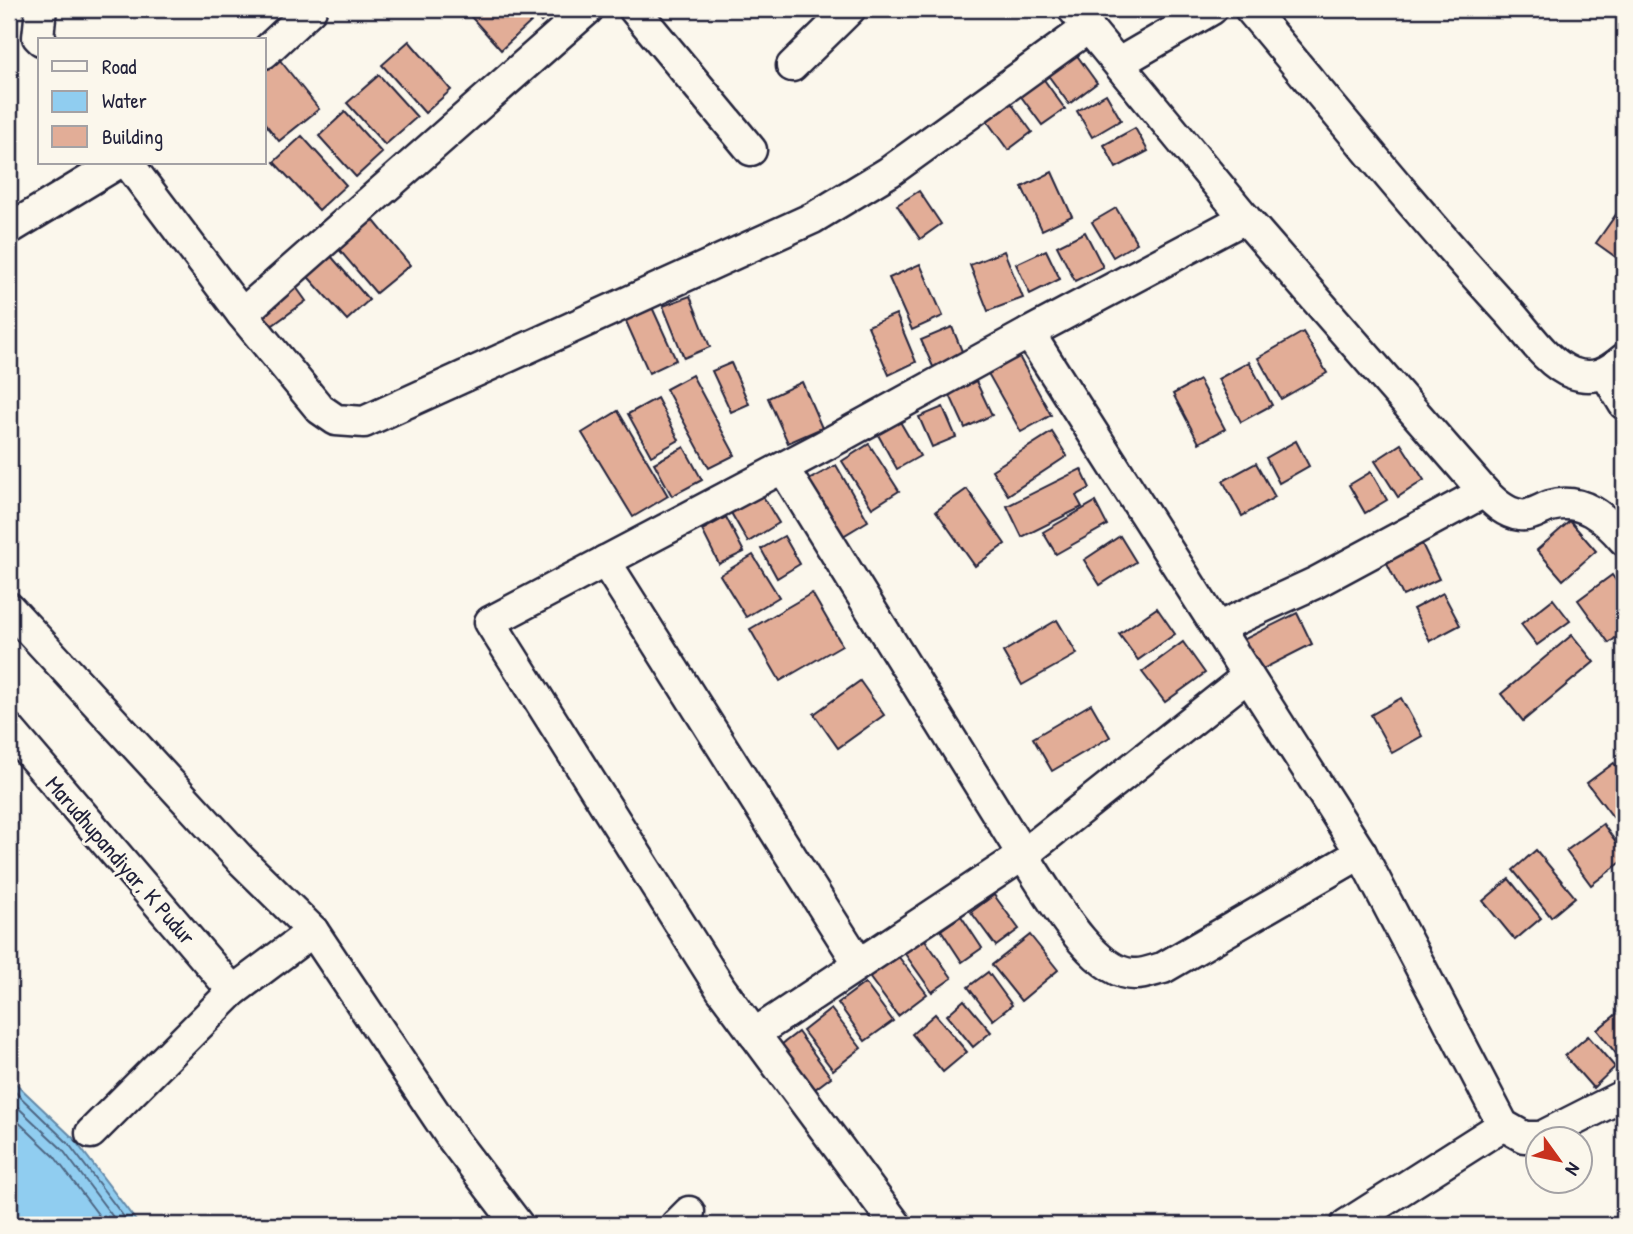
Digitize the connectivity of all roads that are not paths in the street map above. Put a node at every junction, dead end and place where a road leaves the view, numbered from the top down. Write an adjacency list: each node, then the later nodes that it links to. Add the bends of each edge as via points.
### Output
1 (41, 9): 9 (street)
2 (311, 9): 10 (street)
3 (588, 9): 17 (street)
4 (634, 9): 13 (street)
5 (850, 9): 12 (street)
6 (1212, 9): 11 (street)
7 (1250, 9): 19 (street, via 1473,274 1549,356 1569,372 1591,377)
8 (1081, 18): 11 (street); 17 (street, via 889,172 813,218 364,422 336,421 320,409)
9 (39, 38)
10 (266, 51)
11 (1119, 64): 15 (street)
12 (792, 66)
13 (751, 150)
14 (133, 166): 16 (street); 17 (street)
15 (1245, 218): 18 (street); 22 (street)
16 (9, 229)
17 (242, 314)
18 (1029, 333): 21 (street); 26 (street)
19 (1615, 366): 20 (street)
20 (1624, 404)
21 (783, 468): 24 (street); 30 (street)
22 (1484, 492): 23 (street, via 1503,509 1522,516 1553,505 1573,504 1595,511); 26 (street, via 1315,583)
23 (1624, 540)
24 (605, 561): 32 (street); 34 (street, via 490,622 721,989)
25 (9, 608): 31 (street, via 241,860)
26 (1217, 628): 27 (street)
27 (1248, 677): 29 (street); 30 (street)
28 (9, 729): 33 (street, Marudhupandiyar, K Pudur)
29 (1361, 853): 30 (street, via 1163,968 1134,975 1109,966 1088,949); 36 (street)
30 (1023, 855): 32 (street)
31 (313, 931): 33 (street); 38 (street, via 451,1137)
32 (859, 964): 34 (street)
33 (233, 991): 37 (street)
34 (754, 1034): 39 (street)
35 (1624, 1096): 36 (street, via 1541,1138 1524,1136)
36 (1503, 1125): 40 (street)
37 (91, 1133)
38 (518, 1225)
39 (896, 1225)
40 (1346, 1225)

